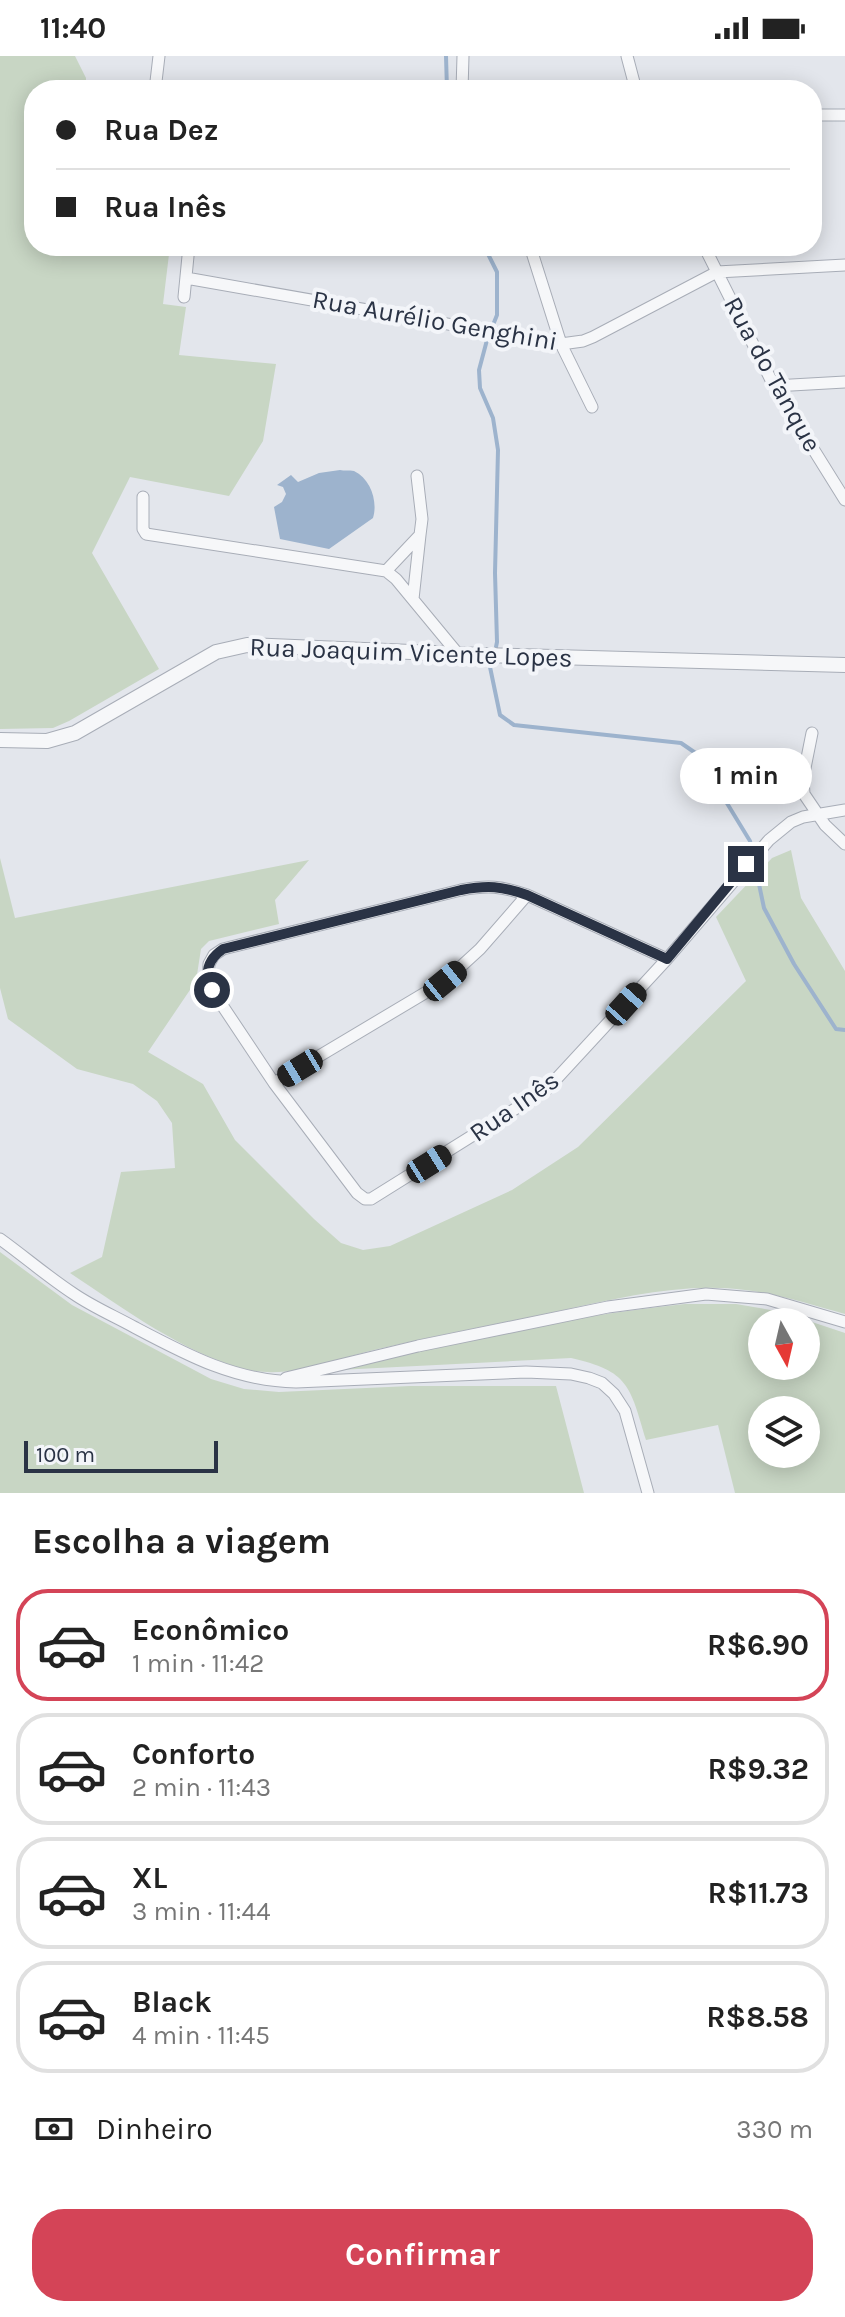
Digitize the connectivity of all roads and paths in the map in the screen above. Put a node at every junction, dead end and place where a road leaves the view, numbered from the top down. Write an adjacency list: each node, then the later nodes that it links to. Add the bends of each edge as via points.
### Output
1 (159, 56): 4 (street)
2 (463, 56): 5 (street)
3 (627, 56): 6 (street)
4 (156, 80)
5 (462, 80)
6 (633, 80)
7 (822, 115): 8 (street)
8 (845, 115)
9 (188, 256): 14 (street)
10 (533, 256): 16 (street)
11 (709, 256): 13 (street, Rua do Tanque)
12 (845, 265): 13 (street)
13 (717, 272): 16 (street, Rua Aurélio Genghini, via 593,337); 18 (street, Rua do Tanque)
14 (186, 278): 15 (street); 16 (street, Rua Aurélio Genghini)
15 (184, 297)
16 (561, 344): 19 (street)
17 (845, 382): 18 (street)
18 (774, 386): 22 (street, Rua do Tanque)
19 (592, 407)
20 (417, 476): 23 (street)
21 (143, 497): 24 (street, via 143,529 149,535)
22 (845, 500)
23 (420, 535): 24 (street); 25 (street)
24 (386, 571): 25 (street)
25 (413, 599): 26 (street)
26 (458, 654): 27 (street, Rua Joaquim Vicente Lopes); 29 (street, Rua Joaquim Vicente Lopes, via 231,647 75,733 47,741)
27 (845, 665)
28 (812, 733): 31 (street, via 803,786)
29 (0, 740)
30 (845, 810): 31 (street)
31 (816, 813): 32 (street); 34 (street, Rua Inês, via 791,822 769,840)
32 (845, 844)
33 (527, 895): 34 (street); 35 (street, via 445,981); 35 (street, via 503,887 478,887 214,955 208,982)
34 (667, 959): 35 (street, Rua Inês, via 547,1089 376,1198 357,1193)
35 (274, 1083)
36 (0, 1239): 38 (street, via 76,1295 170,1346 227,1372)
37 (845, 1322): 38 (street, via 767,1299 706,1294 656,1299)
38 (270, 1382): 39 (street, via 526,1372 589,1378 614,1394 625,1411)
39 (648, 1493)

